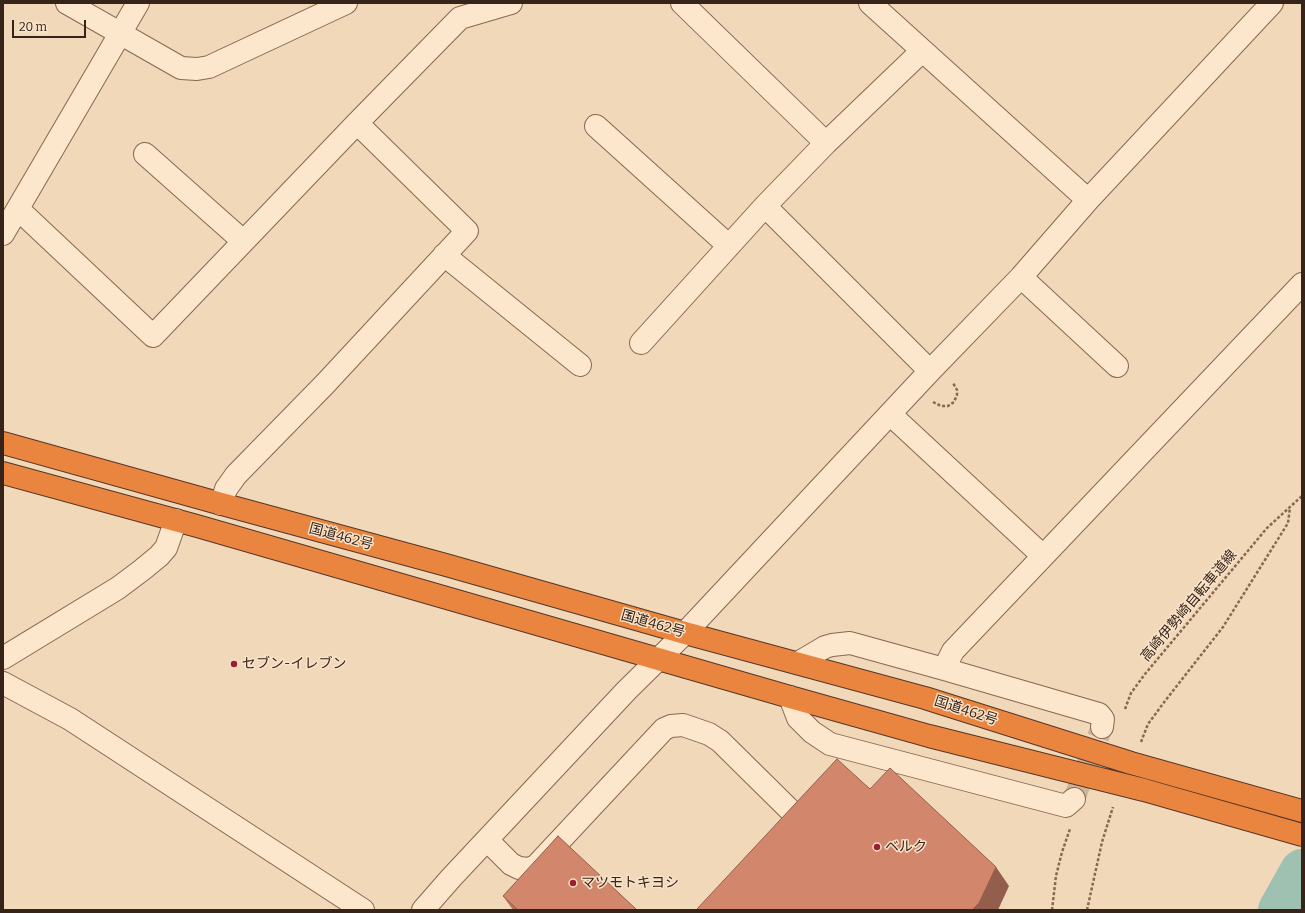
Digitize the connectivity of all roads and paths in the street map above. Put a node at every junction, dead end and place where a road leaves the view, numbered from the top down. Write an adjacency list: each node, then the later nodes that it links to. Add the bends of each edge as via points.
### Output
1 (67, 3): 8 (street)
2 (138, 3): 8 (street)
3 (346, 3): 8 (street, via 209,67 197,69 181,68)
4 (511, 3): 10 (street, via 460,18)
5 (682, 3): 12 (street)
6 (870, 3): 9 (street)
7 (1264, 6): 14 (street)
8 (121, 34): 16 (street)
9 (922, 51): 12 (street); 14 (street)
10 (357, 123): 18 (street); 20 (street, via 467,231)
11 (596, 126): 19 (street)
12 (826, 143): 15 (street)
13 (145, 154): 18 (street)
14 (1088, 200): 21 (street)
15 (765, 206): 19 (street); 26 (street)
16 (18, 209): 17 (street); 18 (street, via 153,336)
17 (3, 234)
18 (243, 241)
19 (729, 246): 23 (street)
20 (444, 255): 24 (street); 33 (street, via 325,384 236,475 226,489)
21 (1021, 277): 25 (street); 26 (street)
22 (1302, 284): 36 (street)
23 (641, 343)
24 (580, 365)
25 (1117, 366)
26 (930, 371): 29 (street)
27 (953, 383): 28 (path, via 957,390 954,402 948,406 941,406)
28 (930, 400)
29 (891, 415): 36 (street); 37 (street)
30 (3, 443): 33 (highway, 国道462号)
31 (3, 473): 35 (highway, 国道462号)
32 (1302, 496): 34 (path, 高崎伊勢崎自転車道線)
33 (221, 504): 37 (highway, 国道462号)
34 (1290, 506): 44 (path, 高崎伊勢崎自転車道線, via 1267,528 1145,674 1131,693); 46 (path, via 1288,523 1223,627 1148,724)
35 (176, 520): 38 (street, via 166,548 142,570 118,588); 39 (highway, 国道462号)
36 (1044, 556): 41 (street, via 953,652)
37 (685, 633): 39 (street); 40 (highway, 国道462号)
38 (3, 658)
39 (658, 659): 43 (highway, 国道462号); 53 (street)
40 (798, 663): 41 (street, via 825,647 850,643); 49 (highway, 国道462号, via 925,698 1088,750)
41 (944, 669): 45 (street, via 1099,714 1103,719)
42 (3, 683): 54 (street, via 70,719)
43 (790, 697): 47 (street, via 798,718 812,732 850,758 1066,806); 52 (highway, 国道462号, via 929,736 1144,790)
44 (1124, 711)
45 (1102, 727)
46 (1141, 743)
47 (1074, 799)
48 (1113, 807): 57 (path, via 1102,842)
49 (1302, 811)
50 (1072, 826): 56 (path, via 1056,876)
51 (781, 833): 53 (street, via 802,811 720,741 709,734 683,725 664,728 536,866 528,869 511,864)
52 (1302, 835)
53 (487, 840): 55 (street)
54 (363, 910)
55 (423, 910)
56 (1052, 910)
57 (1087, 910)

